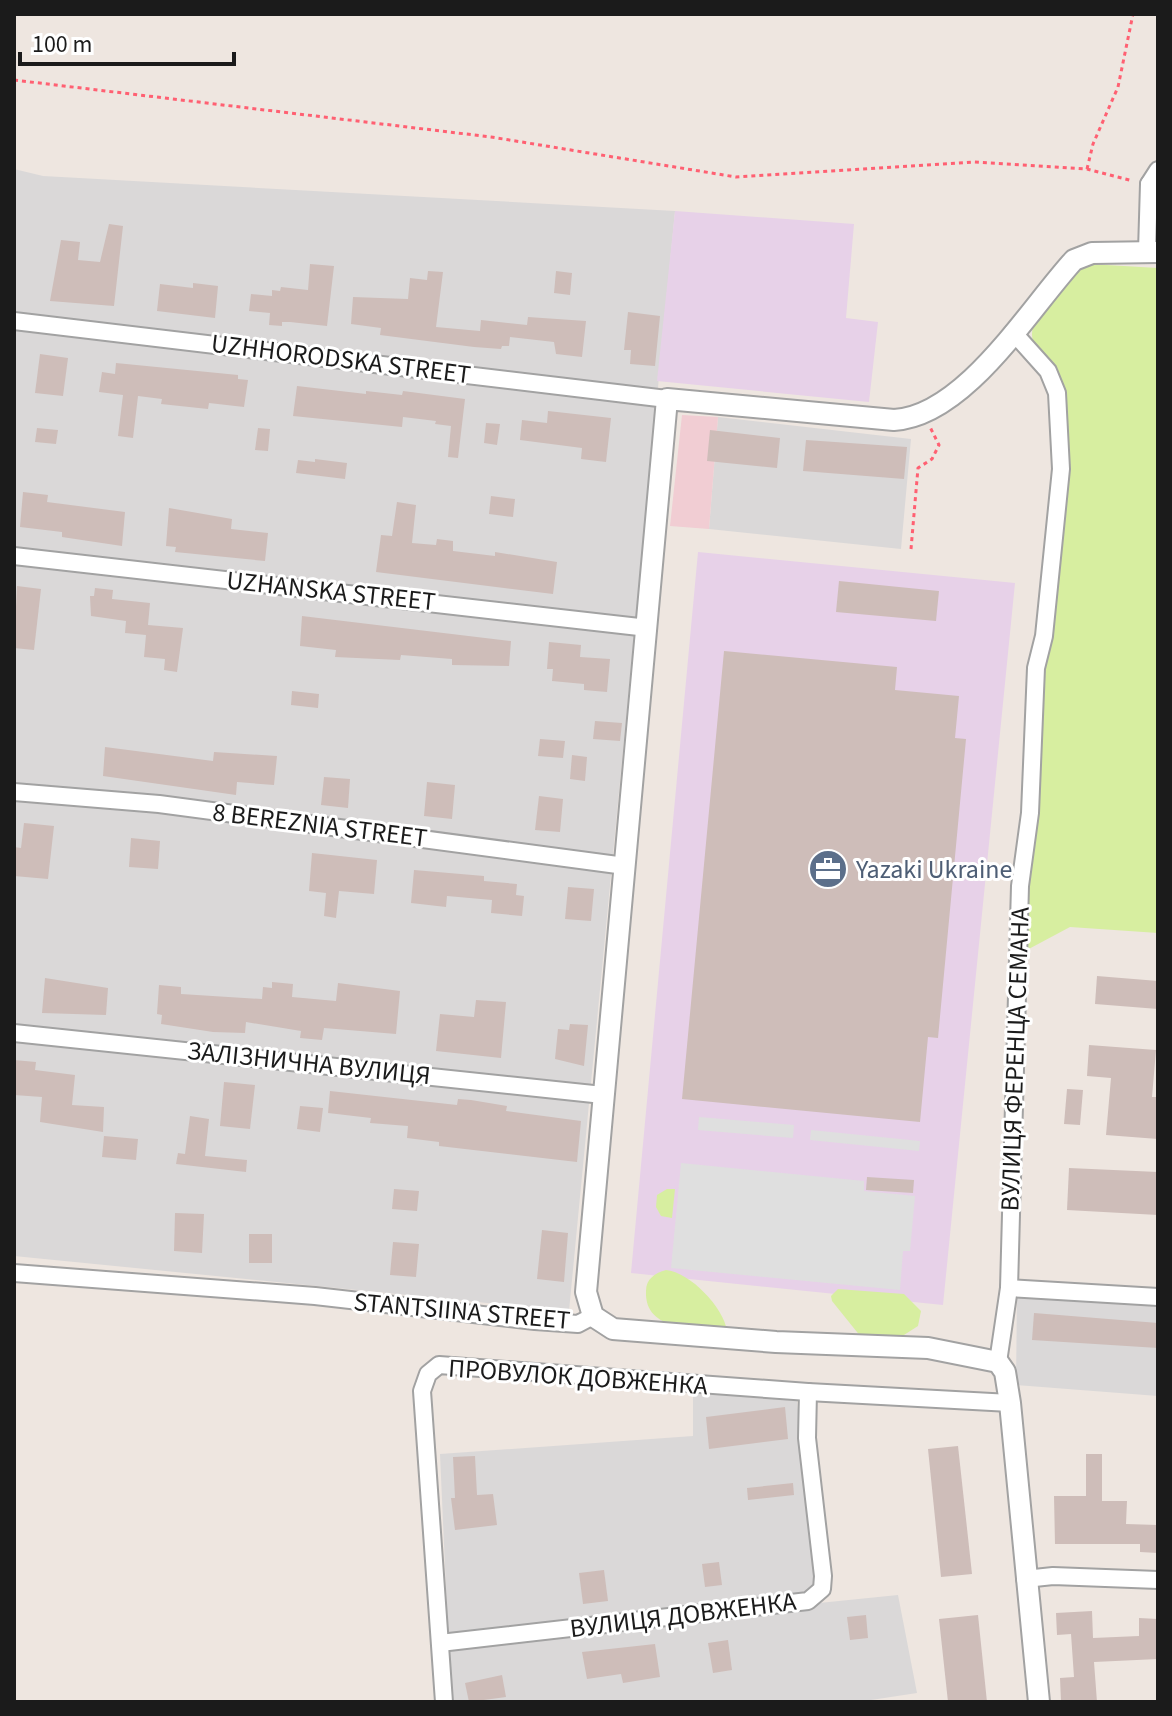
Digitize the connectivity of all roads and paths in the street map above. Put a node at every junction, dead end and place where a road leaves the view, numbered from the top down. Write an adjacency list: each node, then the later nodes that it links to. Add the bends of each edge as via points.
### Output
1 (1133, 14): 3 (path, via 1118,87)
2 (14, 80): 3 (path, via 491,137 736,177 974,162)
3 (1087, 169): 4 (path)
4 (1155, 179): 5 (street)
5 (1152, 251): 7 (street, via 1092,253 1074,260)
6 (14, 321): 8 (street, UZHHORODSKA STREET)
7 (1013, 332): 9 (street, via 972,377); 18 (street, ВУЛИЦЯ ФЕРЕНЦА СЕМАНА, via 1048,371 1057,393 1061,469 1036,668 1030,813 1020,886)
8 (667, 399): 9 (street); 12 (street)
9 (916, 419): 10 (path, via 933,429 939,445 932,459 918,468)
10 (911, 549)
11 (14, 556): 12 (street, UZHANSKA STREET)
12 (648, 628): 14 (street)
13 (14, 792): 14 (street, 8 BEREZNIA STREET, via 159,804)
14 (625, 866): 16 (street)
15 (14, 1033): 16 (street, ЗАЛІЗНИЧНА ВУЛИЦЯ)
16 (603, 1095): 20 (street, via 586,1292)
17 (14, 1273): 20 (street, STANTSIINA STREET, via 273,1292 535,1321 578,1324)
18 (1009, 1288): 19 (street); 21 (street, ВУЛИЦЯ ФЕРЕНЦА СЕМАНА)
19 (1158, 1297)
20 (593, 1316): 21 (street, STANTSIINA STREET, via 604,1326 636,1332 928,1348)
21 (998, 1362): 23 (street, ВУЛИЦЯ ФЕРЕНЦА СЕМАНА)
22 (808, 1392): 23 (street, ПРОВУЛОК ДОВЖЕНКА); 26 (street, ВУЛИЦЯ ДОВЖЕНКА, via 807,1438 823,1576 822,1589 808,1601); 26 (street, ПРОВУЛОК ДОВЖЕНКА, via 439,1365 428,1374 422,1391)
23 (1010, 1403): 24 (street, ВУЛИЦЯ ФЕРЕНЦА СЕМАНА)
24 (1025, 1579): 25 (street); 28 (street, ВУЛИЦЯ ФЕРЕНЦА СЕМАНА)
25 (1158, 1580)
26 (440, 1643): 27 (street, ПРОВУЛОК ДОВЖЕНКА)
27 (444, 1702)
28 (1039, 1702)

